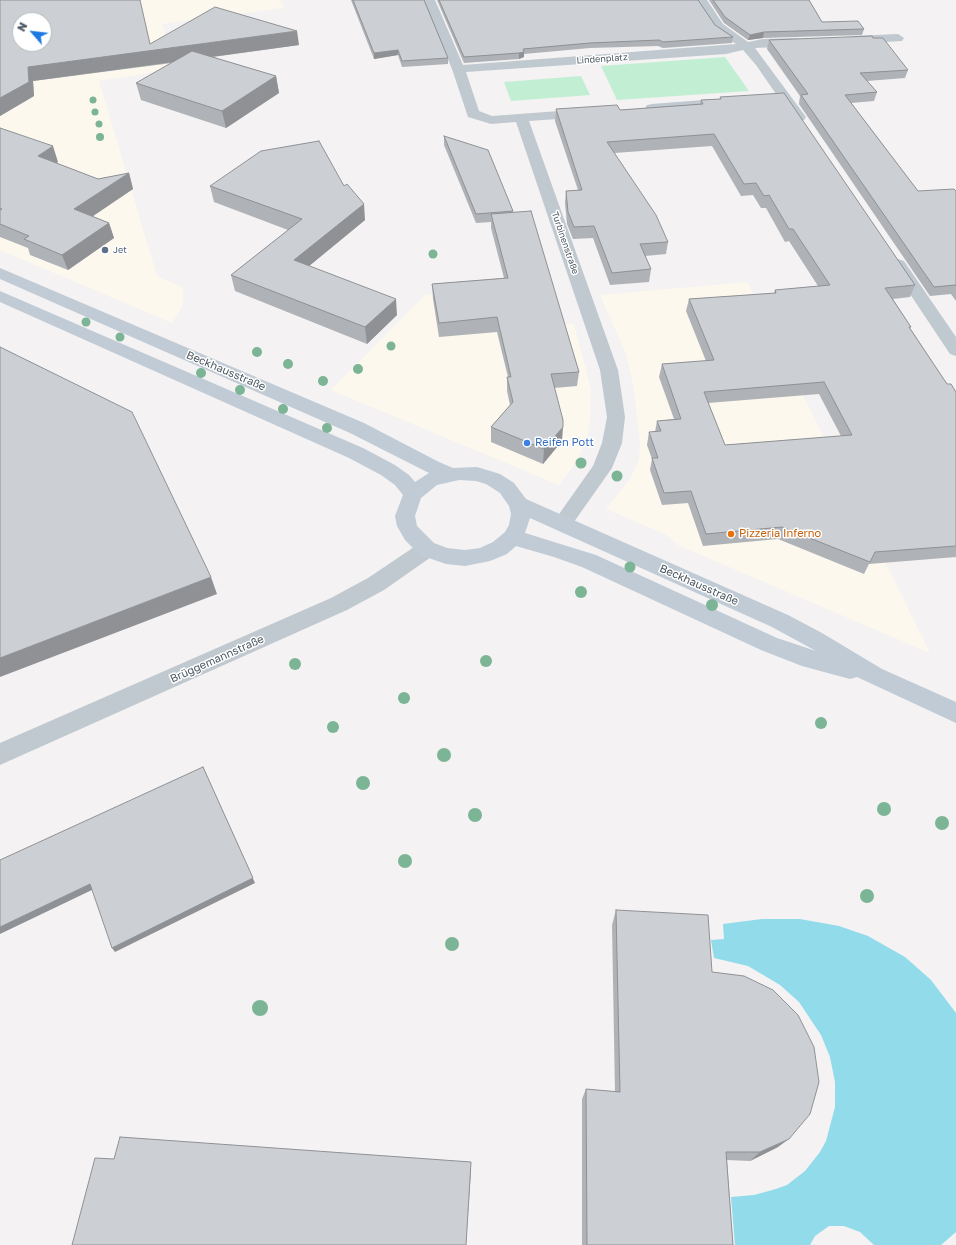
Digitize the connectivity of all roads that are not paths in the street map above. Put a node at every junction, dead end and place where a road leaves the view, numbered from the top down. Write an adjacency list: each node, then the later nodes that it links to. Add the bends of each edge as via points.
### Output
1 (429, 0): 7 (street)
2 (701, 0): 6 (street, via 719,27)
3 (898, 38): 4 (street)
4 (839, 41)
5 (809, 42): 6 (street, Lindenplatz)
6 (746, 46): 7 (street, Lindenplatz, via 726,50); 8 (street)
7 (458, 69): 13 (street, via 473,114 490,120)
8 (786, 98): 9 (street); 14 (street)
9 (770, 99)
10 (739, 101): 11 (street)
11 (638, 109)
12 (599, 112): 13 (street)
13 (521, 118): 22 (street, Turbinenstraße, via 610,370 614,393 616,417 612,443 602,468)
14 (808, 130)
15 (891, 253): 18 (street)
16 (0, 273): 19 (main road, Beckhausstraße, via 357,428)
17 (0, 296): 20 (main road, Beckhausstraße, via 356,453 402,480)
18 (956, 350)
19 (450, 474): 20 (main road, via 431,480); 21 (main road, via 477,474 494,479 507,488)
20 (413, 494): 24 (main road, via 405,516 407,526 412,535)
21 (518, 504): 22 (main road, Beckhausstraße); 23 (main road, via 521,514 519,525)
22 (562, 524): 25 (main road, Beckhausstraße, via 780,621)
23 (512, 537): 24 (main road, via 500,548 483,555 465,558 446,556); 25 (main road, Beckhausstraße, via 589,561 802,657)
24 (427, 549): 27 (street, Brüggemannstraße, via 376,584 338,604)
25 (874, 676): 26 (main road, Beckhausstraße)
26 (956, 713)
27 (0, 754)

